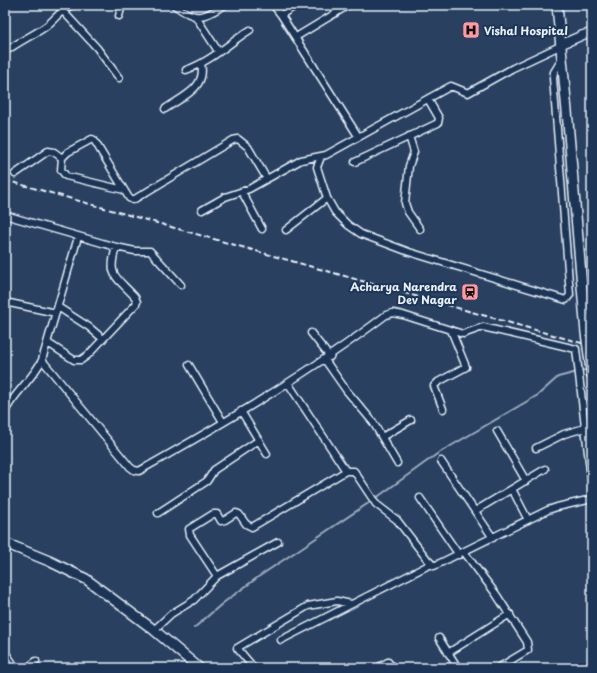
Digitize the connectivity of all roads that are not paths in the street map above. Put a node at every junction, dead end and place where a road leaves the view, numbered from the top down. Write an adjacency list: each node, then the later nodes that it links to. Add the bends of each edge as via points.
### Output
1 (72, 5): 9 (street)
2 (122, 5): 11 (street)
3 (174, 5): 12 (street, via 184,13)
4 (225, 5): 12 (street, via 207,16)
5 (273, 5): 10 (street)
6 (298, 5): 10 (street)
7 (349, 5): 15 (street)
8 (557, 5): 16 (main road)
9 (62, 10): 17 (street, via 45,27); 22 (street, via 97,48)
10 (281, 15): 15 (street)
11 (119, 16)
12 (196, 17): 18 (street)
13 (250, 30): 18 (street)
14 (592, 33): 16 (street)
15 (296, 37): 25 (street)
16 (562, 44): 19 (main road); 23 (street, via 468,93 451,86)
17 (5, 52)
18 (218, 52): 20 (street)
19 (563, 57): 34 (street, via 554,72 553,83 569,298 566,300 409,252 361,234 343,220); 52 (main road, bridge)
20 (201, 64): 21 (street); 24 (street, via 203,74 197,87)
21 (186, 70)
22 (119, 78)
23 (428, 99): 25 (street); 26 (street, via 440,121)
24 (165, 109)
25 (358, 136): 27 (street)
26 (409, 136): 29 (street); 38 (street, via 414,152 409,166 405,204)
27 (322, 157): 31 (street, via 305,158); 34 (street, via 317,167)
28 (62, 158): 30 (street, via 48,151); 32 (street, via 61,170 66,176); 32 (street, via 92,139)
29 (355, 162)
30 (15, 174)
31 (268, 178): 32 (street, via 248,147 238,139 132,200); 33 (street)
32 (124, 190)
33 (242, 192): 35 (street, via 225,197); 37 (street)
34 (328, 198): 39 (street)
35 (202, 210)
36 (5, 215): 40 (street)
37 (262, 229)
38 (420, 229)
39 (286, 230)
40 (78, 236): 41 (street); 44 (street)
41 (116, 247): 42 (street, via 150,251); 47 (street, via 111,263 113,272 137,302)
42 (181, 285)
43 (5, 302): 44 (street)
44 (57, 310): 47 (street, via 89,327); 48 (street)
45 (451, 330): 49 (street, via 393,313); 54 (street, via 466,367 434,386); 59 (street, via 463,334 482,327 576,349)
46 (311, 333): 49 (street)
47 (103, 339): 48 (street, via 78,361)
48 (48, 343): 50 (street)
49 (327, 358): 53 (street); 61 (street, via 346,390)
50 (42, 360): 55 (street, via 35,374); 58 (street, via 134,470 139,471)
51 (189, 365): 58 (street)
52 (592, 378)
53 (288, 384): 56 (street); 68 (street)
54 (443, 409)
55 (5, 411)
56 (241, 411): 58 (street); 62 (street)
57 (411, 420): 61 (street)
58 (223, 422)
59 (586, 428): 63 (street, via 564,434); 70 (street)
60 (497, 431): 69 (street)
61 (382, 437): 66 (street)
62 (259, 440): 64 (street); 75 (street, via 214,470 207,480)
63 (536, 448)
64 (267, 454)
65 (441, 461): 74 (street)
66 (397, 463)
67 (545, 469): 69 (street)
68 (346, 471): 81 (street, via 354,471 376,504 397,520); 82 (street, via 252,527 236,513 222,521 217,514 213,514 189,528 190,534)
69 (526, 481): 71 (street)
70 (592, 488)
71 (512, 489): 74 (street); 76 (street)
72 (420, 498): 80 (street)
73 (592, 499): 76 (street, via 557,506)
74 (476, 511): 77 (street)
75 (158, 513)
76 (528, 520): 77 (street)
77 (493, 538): 80 (street)
78 (278, 542): 82 (street)
79 (5, 543): 85 (main road, via 86,579)
80 (462, 553): 81 (street, via 438,566); 84 (street)
81 (431, 564): 83 (street)
82 (218, 576): 85 (street, via 194,600 171,614)
83 (351, 604): 87 (street); 94 (street, via 337,601 308,606 237,648)
84 (510, 614): 89 (street); 98 (street, via 527,642 528,650)
85 (154, 630): 93 (main road)
86 (439, 638): 89 (street)
87 (280, 640)
88 (5, 652): 91 (street)
89 (448, 653): 97 (street)
90 (36, 661): 92 (street)
91 (16, 668)
92 (27, 668)
93 (199, 668)
94 (254, 668)
95 (377, 668): 96 (street, via 388,662)
96 (393, 668)
97 (458, 668)
98 (498, 668)

